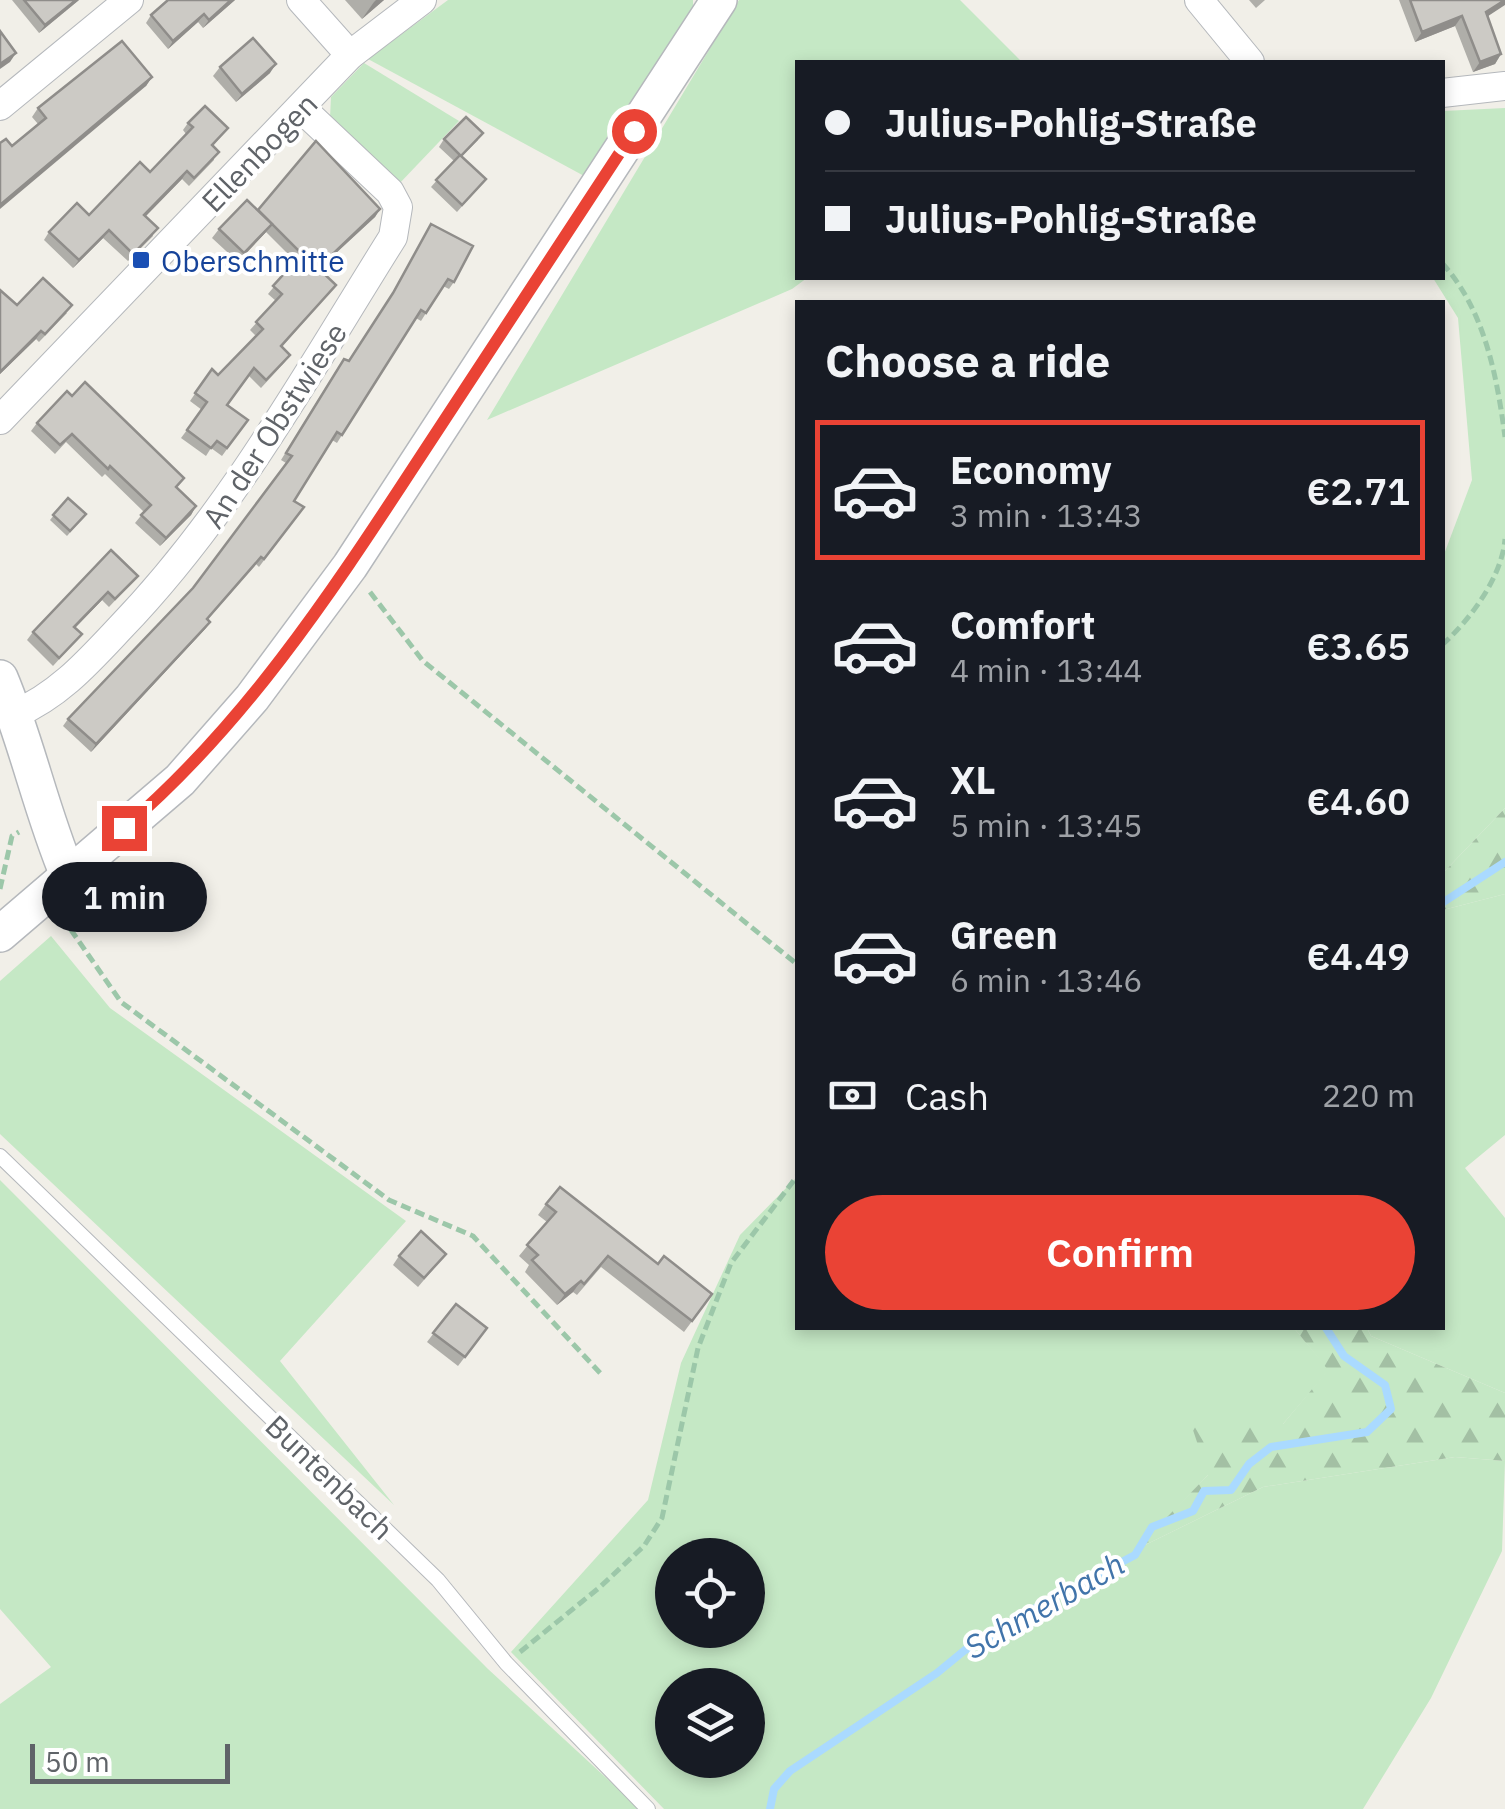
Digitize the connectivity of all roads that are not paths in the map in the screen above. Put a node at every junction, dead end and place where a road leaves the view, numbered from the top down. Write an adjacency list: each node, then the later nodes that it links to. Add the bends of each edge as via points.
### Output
1 (129, 0): 10 (street)
2 (301, 0): 6 (street)
3 (422, 0): 6 (street)
4 (719, 0): 15 (street, via 350,566 252,698 180,780)
5 (1199, 0): 7 (street)
6 (350, 55): 11 (street, Ellenbogen)
7 (1248, 60)
8 (1505, 86): 9 (street)
9 (1445, 93)
10 (0, 106)
11 (302, 108): 12 (street, Ellenbogen); 14 (street, An der Obstwiese, via 390,192 398,208 393,237 210,526 67,684)
12 (0, 420)
13 (0, 678): 14 (street)
14 (16, 714): 15 (street)
15 (57, 884): 16 (street)
16 (0, 934)
17 (0, 1156): 18 (lane, Buntenbach, via 438,1580 506,1663)
18 (648, 1809)

